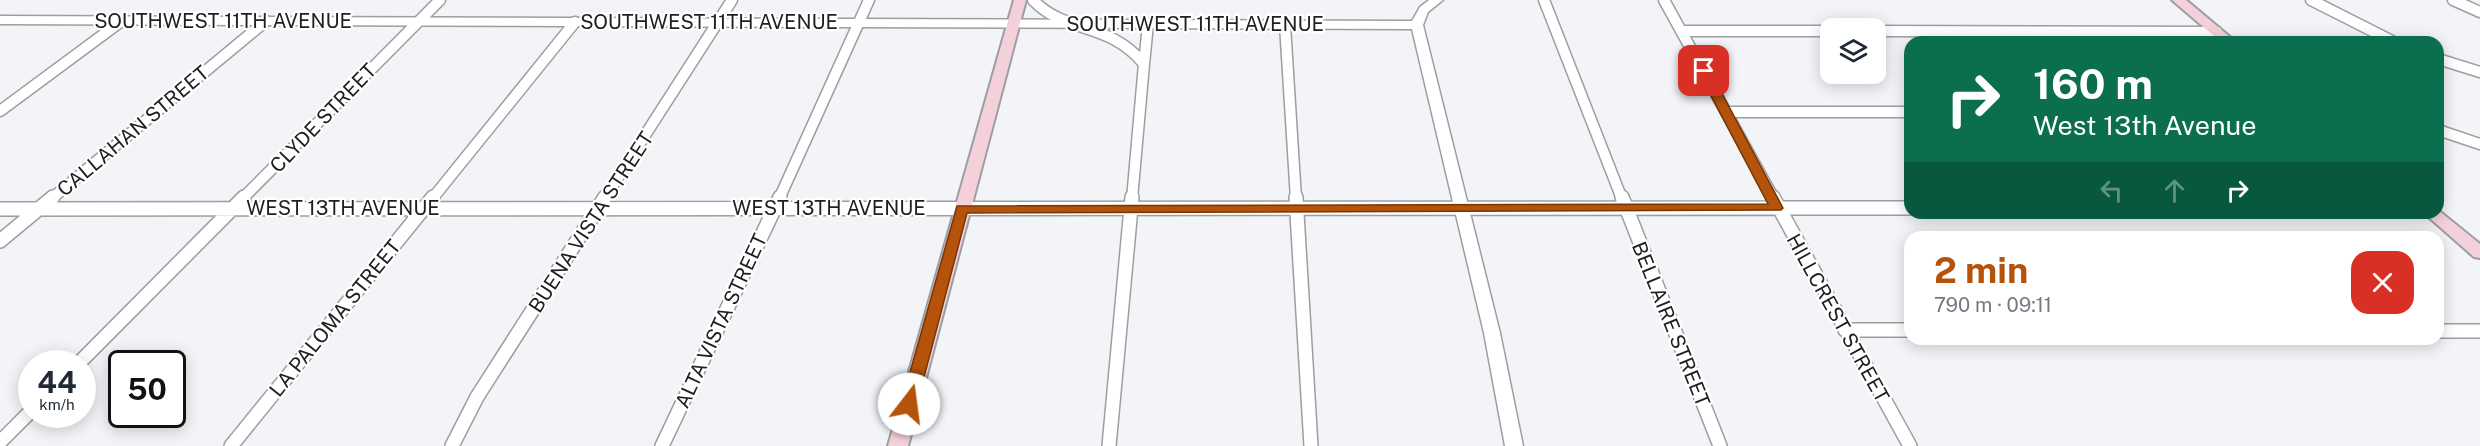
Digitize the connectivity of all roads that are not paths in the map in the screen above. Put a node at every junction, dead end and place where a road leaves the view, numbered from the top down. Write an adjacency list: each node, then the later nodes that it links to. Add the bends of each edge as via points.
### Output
1 (440, 0): 16 (street, CLYDE STREET)
2 (732, 0): 18 (street, BUENA VISTA STREET)
3 (869, 0): 19 (street, ALTA VISTA STREET)
4 (1020, 0): 20 (main road)
5 (1033, 0): 21 (street, via 1044,11)
6 (1544, 0): 43 (street, BELLAIRE STREET)
7 (1664, 0): 25 (street, HILLCREST STREET)
8 (2178, 0): 28 (main road)
9 (2311, 0): 30 (street)
10 (2453, 0): 12 (street)
11 (1432, 2): 24 (street)
12 (2480, 12)
13 (0, 20): 14 (street, SOUTHWEST 11TH AVENUE)
14 (123, 20): 15 (street, SOUTHWEST 11TH AVENUE); 34 (street)
15 (266, 21): 16 (street, SOUTHWEST 11TH AVENUE); 47 (street, CALLAHAN STREET)
16 (418, 21): 17 (street, SOUTHWEST 11TH AVENUE); 39 (street, CLYDE STREET)
17 (575, 22): 18 (street, SOUTHWEST 11TH AVENUE); 40 (street, LA PALOMA STREET)
18 (718, 22): 19 (street, SOUTHWEST 11TH AVENUE); 41 (street, BUENA VISTA STREET)
19 (859, 23): 20 (street, SOUTHWEST 11TH AVENUE); 42 (street, ALTA VISTA STREET)
20 (1014, 24): 21 (street, SOUTHWEST 11TH AVENUE); 48 (main road)
21 (1074, 24): 22 (street, SOUTHWEST 11TH AVENUE); 32 (street, via 1119,40)
22 (1148, 24): 23 (street, SOUTHWEST 11TH AVENUE); 32 (street)
23 (1285, 25): 24 (street, SOUTHWEST 11TH AVENUE); 50 (street)
24 (1417, 25): 51 (street)
25 (1682, 31): 26 (street); 35 (street, HILLCREST STREET)
26 (1820, 31)
27 (1886, 31): 28 (street)
28 (2217, 32): 29 (main road)
29 (2222, 36)
30 (2381, 36)
31 (2444, 61): 33 (street)
32 (1144, 64): 49 (street)
33 (2480, 72)
34 (0, 111)
35 (1726, 112): 36 (street); 44 (street, HILLCREST STREET)
36 (1904, 112)
37 (2444, 132): 38 (street)
38 (2480, 144)
39 (235, 208): 40 (street, WEST 13TH AVENUE); 47 (street, WEST 13TH AVENUE); 59 (street, CLYDE STREET)
40 (424, 208): 41 (street, WEST 13TH AVENUE); 62 (street, LA PALOMA STREET)
41 (600, 208): 42 (street, WEST 13TH AVENUE); 63 (street, BUENA VISTA STREET, via 477,397)
42 (775, 208): 48 (street, WEST 13TH AVENUE); 64 (street, ALTA VISTA STREET)
43 (1625, 208): 44 (street, WEST 13TH AVENUE); 51 (street, WEST 13TH AVENUE); 69 (street, BELLAIRE STREET)
44 (1777, 208): 45 (street, WEST 13TH AVENUE); 55 (street, HILLCREST STREET)
45 (1904, 208)
46 (0, 209): 47 (street, WEST 13TH AVENUE)
47 (39, 209): 53 (street, CALLAHAN STREET)
48 (962, 209): 49 (street, WEST 13TH AVENUE); 65 (main road)
49 (1130, 209): 50 (street, WEST 13TH AVENUE); 66 (street)
50 (1296, 209): 51 (street, WEST 13TH AVENUE); 67 (street)
51 (1461, 209): 68 (street, via 1492,333)
52 (2439, 219): 54 (main road)
53 (0, 241)
54 (2480, 253)
55 (1845, 330): 56 (street); 70 (street, HILLCREST STREET)
56 (1904, 330)
57 (2444, 331): 58 (street)
58 (2480, 331)
59 (92, 350)
60 (18, 424): 61 (street)
61 (0, 442)
62 (231, 446)
63 (452, 446)
64 (662, 446)
65 (898, 446)
66 (1109, 446)
67 (1311, 446)
68 (1514, 446)
69 (1720, 446)
70 (1910, 446)

